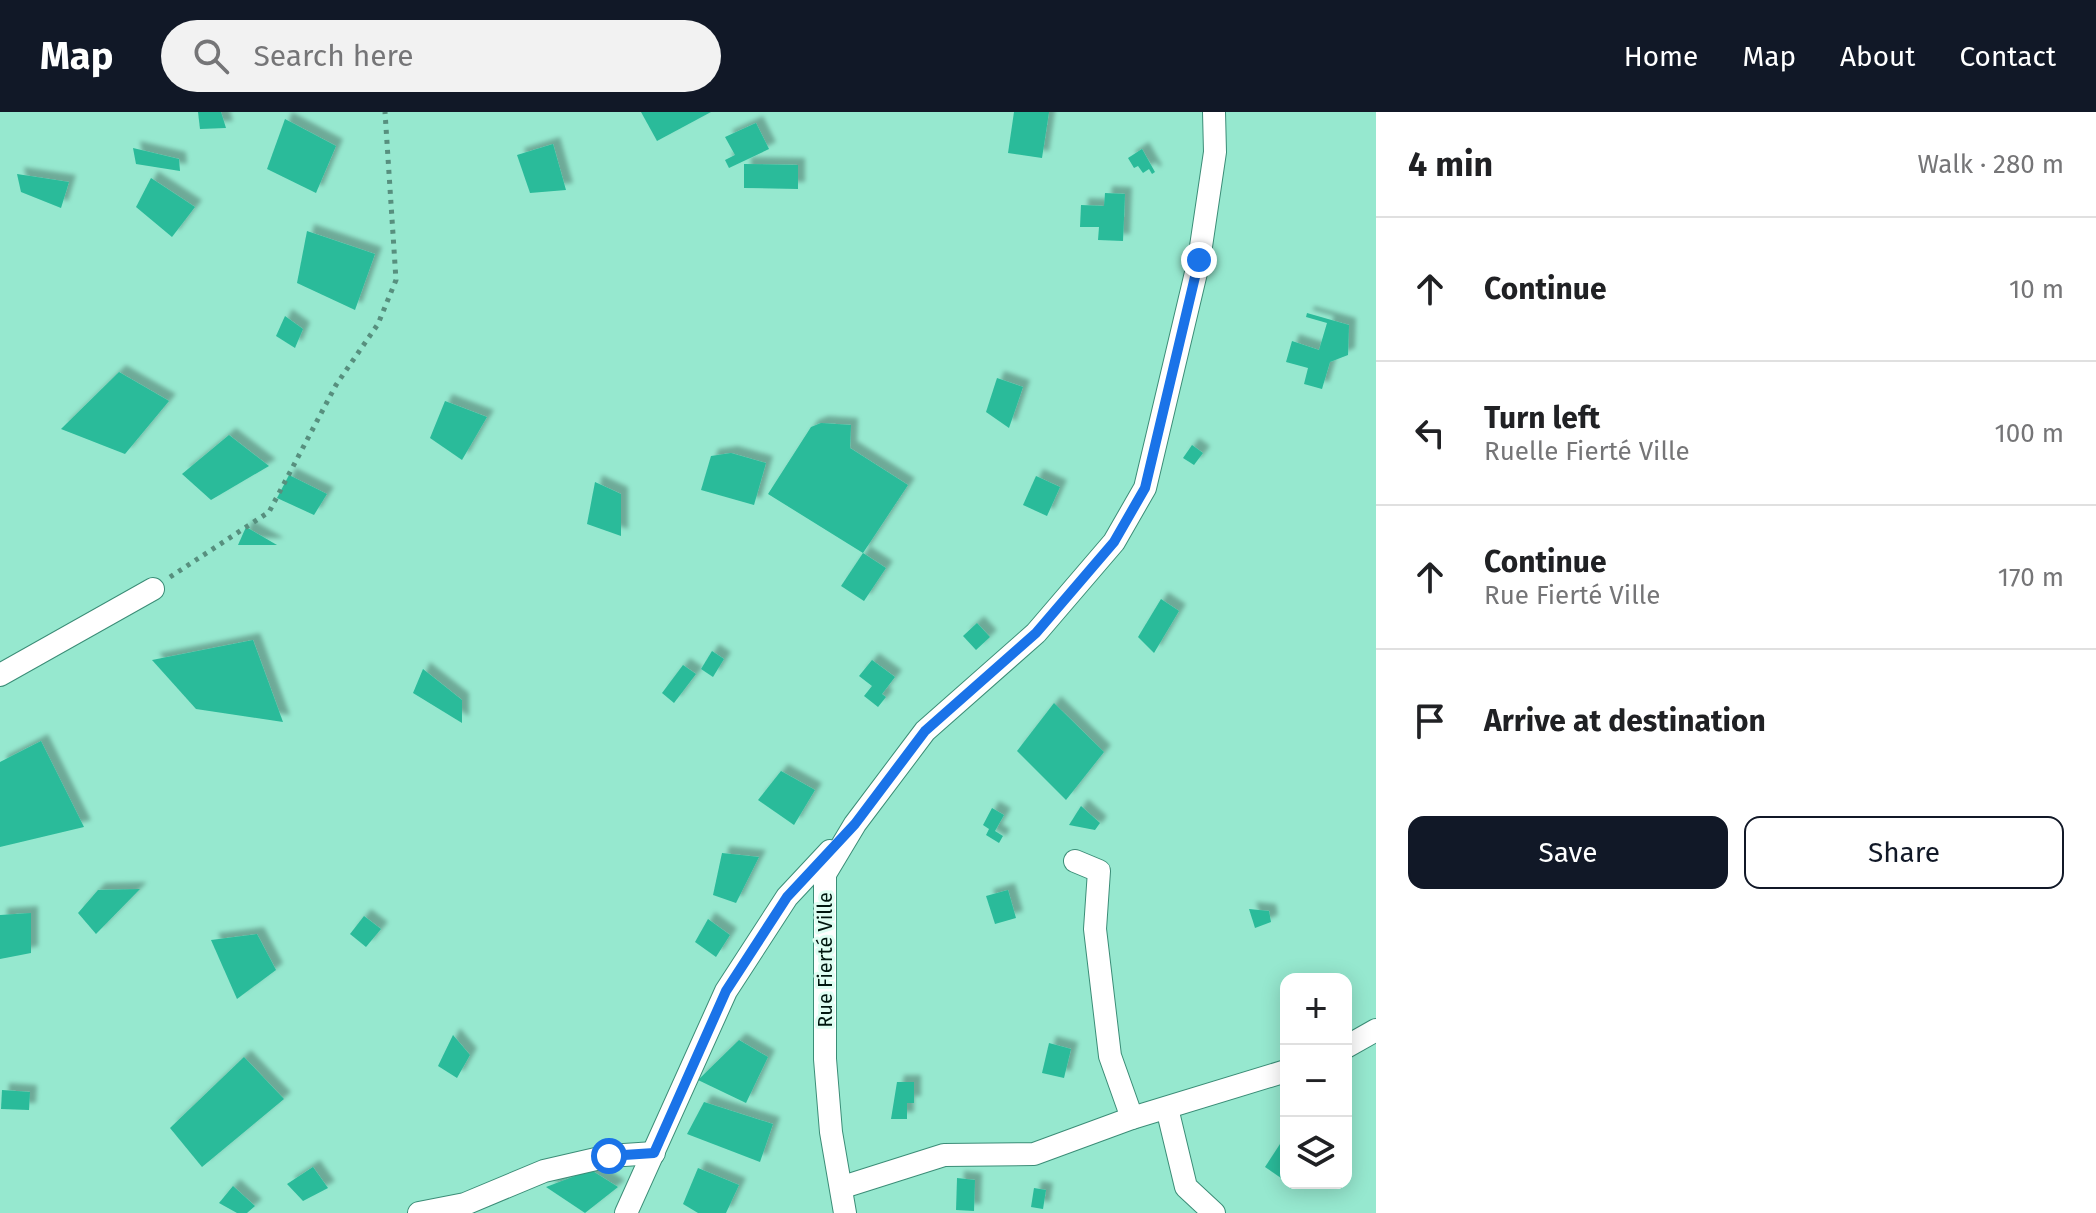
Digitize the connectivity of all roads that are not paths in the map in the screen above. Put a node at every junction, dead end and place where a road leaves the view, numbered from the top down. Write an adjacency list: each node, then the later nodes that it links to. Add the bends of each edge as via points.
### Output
1 (1214, 112): 4 (street, Rue Fierté Ville, via 1215,152 1199,260 1145,488 1114,542 1036,633 925,731)
2 (153, 589): 3 (street)
3 (0, 675)
4 (855, 824): 11 (street, via 787,897 726,991); 12 (street, Rue Fierté Ville, via 825,874 825,1059 831,1132)
5 (1075, 861): 10 (street, via 1099,871 1095,929 1110,1056)
6 (1376, 1030): 7 (street)
7 (1350, 1045)
8 (1280, 1073): 9 (street)
9 (1167, 1108): 10 (street); 16 (street, via 1186,1187)
10 (1132, 1118): 12 (street, via 1034,1154 944,1155)
11 (654, 1153): 13 (street, via 609,1156 544,1171 465,1204); 14 (street)
12 (843, 1187): 15 (street, Rue Fierté Ville)
13 (419, 1213)
14 (626, 1213)
15 (845, 1213)
16 (1214, 1213)

